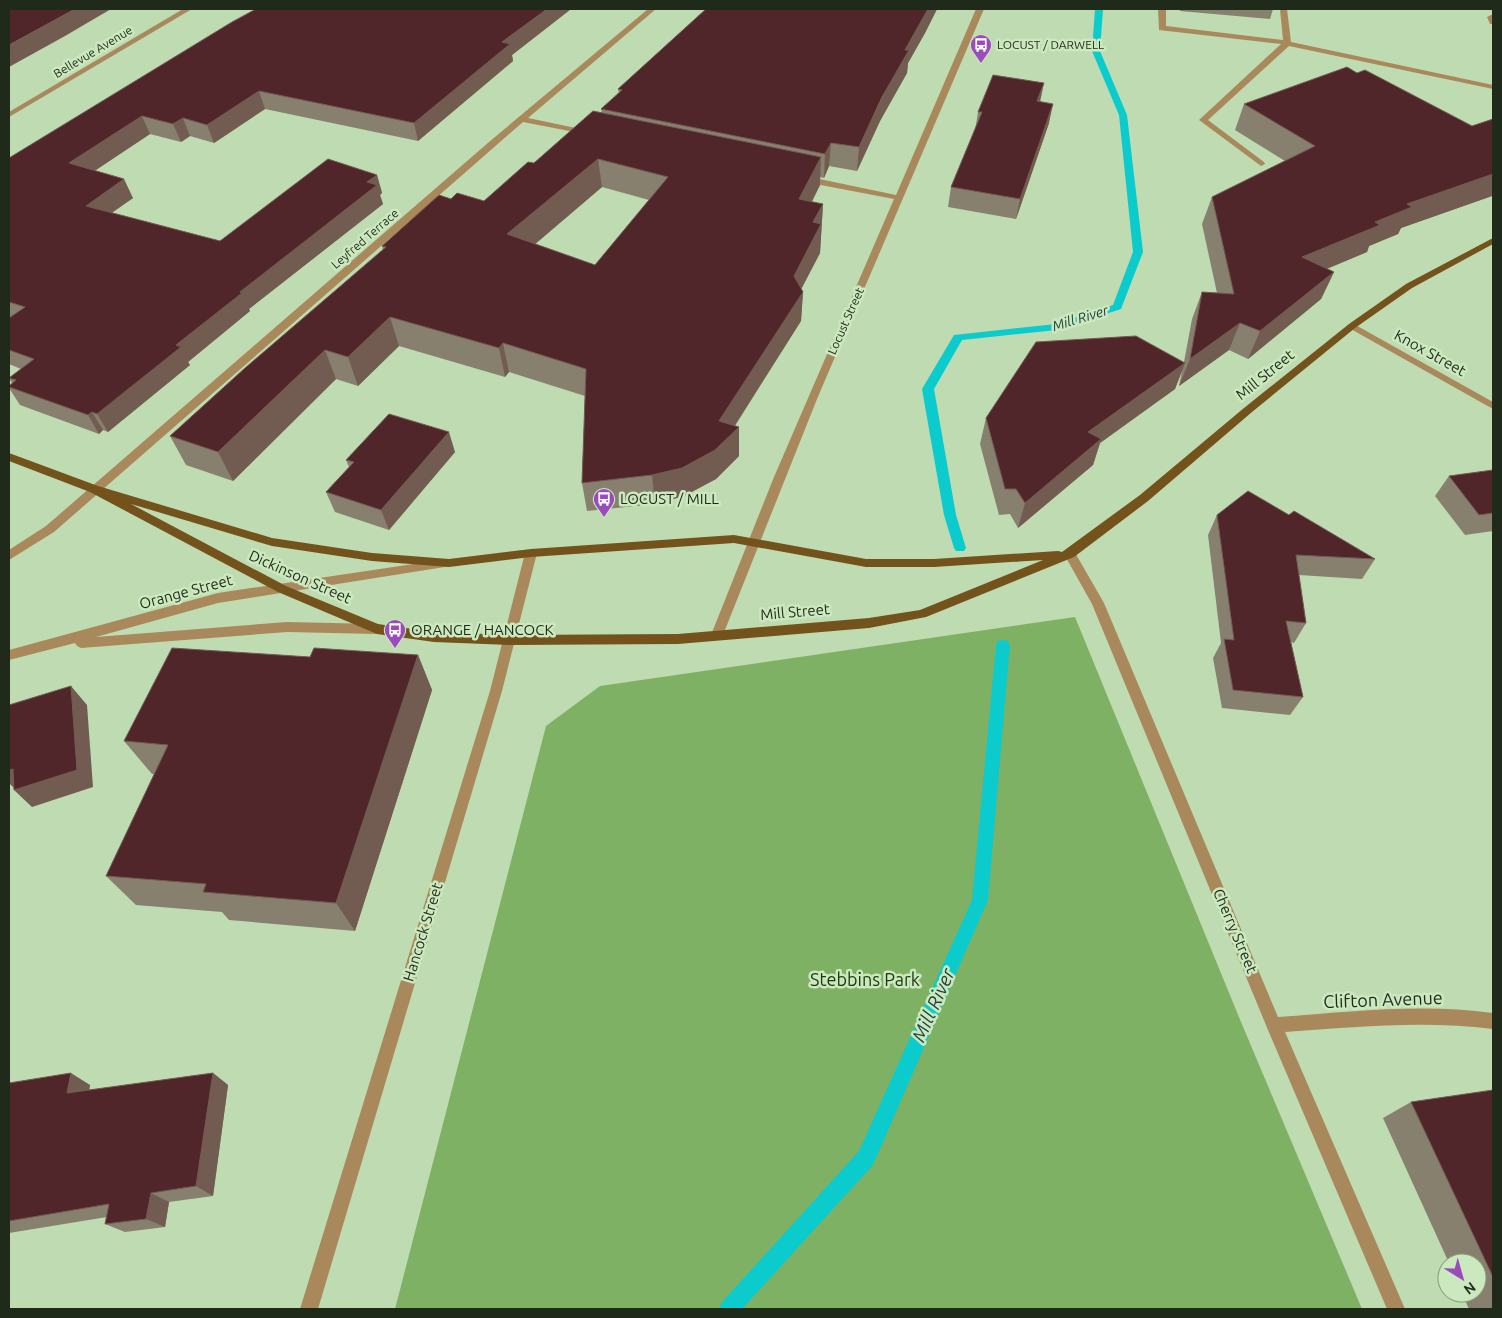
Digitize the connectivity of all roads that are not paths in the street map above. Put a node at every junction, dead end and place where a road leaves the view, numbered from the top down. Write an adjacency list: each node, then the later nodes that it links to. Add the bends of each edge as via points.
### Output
1 (188, 9): 8 (street, Bellevue Avenue)
2 (652, 9): 9 (street, Leyfred Terrace)
3 (980, 9): 13 (street, Locust Street)
4 (1162, 9): 6 (street, via 1162,28)
5 (1284, 9): 6 (street)
6 (1287, 43): 7 (street); 11 (street, via 1203,120)
7 (1493, 88)
8 (9, 115)
9 (521, 119): 10 (street); 18 (street, Leyfred Terrace)
10 (598, 136)
11 (1261, 164)
12 (798, 178): 13 (street)
13 (900, 198): 19 (street, Locust Street)
14 (1493, 241): 15 (main road, Mill Street, via 1417,281)
15 (1352, 326): 16 (street, Knox Street); 21 (main road, Mill Street, via 1144,498)
16 (1493, 406)
17 (9, 457): 18 (main road, Dickinson Street)
18 (94, 489): 22 (street, Leyfred Terrace, via 50,528); 23 (main road, Dickinson Street, via 272,542 372,557); 24 (main road, Dickinson Street, via 207,552)
19 (752, 542): 20 (main road, via 734,539); 21 (main road, via 866,562 934,563); 26 (street, Locust Street)
20 (531, 553): 23 (main road, Dickinson Street); 27 (street, Hancock Street)
21 (1070, 554): 26 (main road, Mill Street, via 922,614 869,622); 31 (street, Cherry Street, via 1098,603)
22 (9, 556)
23 (449, 562): 24 (street, Orange Street)
24 (282, 589): 25 (main road, Dickinson Street); 28 (street, Orange Street, via 218,598)
25 (377, 629): 27 (main road, Dickinson Street, via 434,637); 28 (street, Orange Street, via 287,627)
26 (717, 635): 27 (main road, Mill Street, via 678,639)
27 (510, 640): 32 (street, Hancock Street)
28 (51, 645): 29 (street, Orange Street)
29 (9, 655)
30 (1493, 1021): 31 (street, Clifton Avenue, via 1408,1016)
31 (1274, 1025): 33 (street, Cherry Street)
32 (309, 1309)
33 (1396, 1309)

